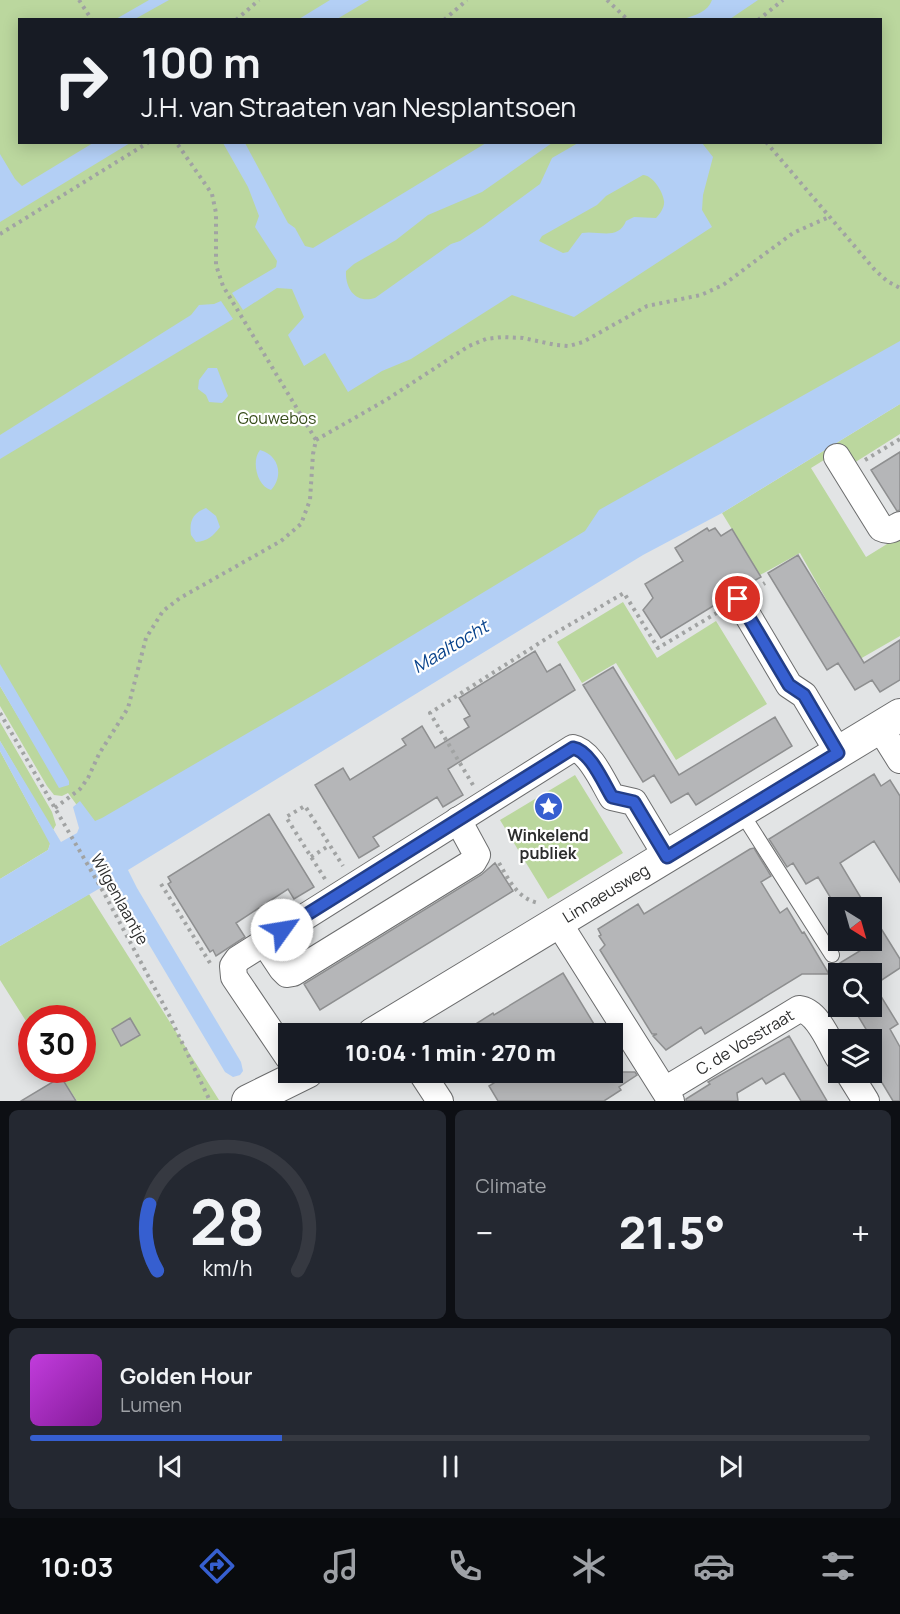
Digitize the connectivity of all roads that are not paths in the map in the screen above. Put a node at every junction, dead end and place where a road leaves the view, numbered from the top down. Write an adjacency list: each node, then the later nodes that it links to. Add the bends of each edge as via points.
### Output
1 (842, 465): 2 (street, via 881,528 891,530)
2 (900, 525)
3 (738, 599): 5 (street, via 789,685 804,695)
4 (890, 722): 5 (street, Linnaeusweg); 6 (street)
5 (838, 753): 7 (street, Linnaeusweg)
6 (900, 760)
7 (741, 812): 9 (street, Linnaeusweg); 12 (lane)
8 (458, 820): 9 (street, via 573,748 586,755 612,797 634,802); 11 (street); 11 (street, via 475,849 474,862 293,973 282,969)
9 (667, 857): 10 (street, Linnaeusweg)
10 (558, 922): 13 (street, Linnaeusweg); 19 (street)
11 (264, 942): 14 (street, via 238,958 233,966 234,977)
12 (832, 955)
13 (397, 1023)
14 (278, 1040)
15 (828, 1040): 19 (street, C. de Vosstraat, via 814,1016 799,1009)
16 (278, 1083): 20 (street)
17 (428, 1083): 21 (street)
18 (855, 1083): 22 (street)
19 (668, 1095)
20 (248, 1101)
21 (440, 1101)
22 (866, 1101)

